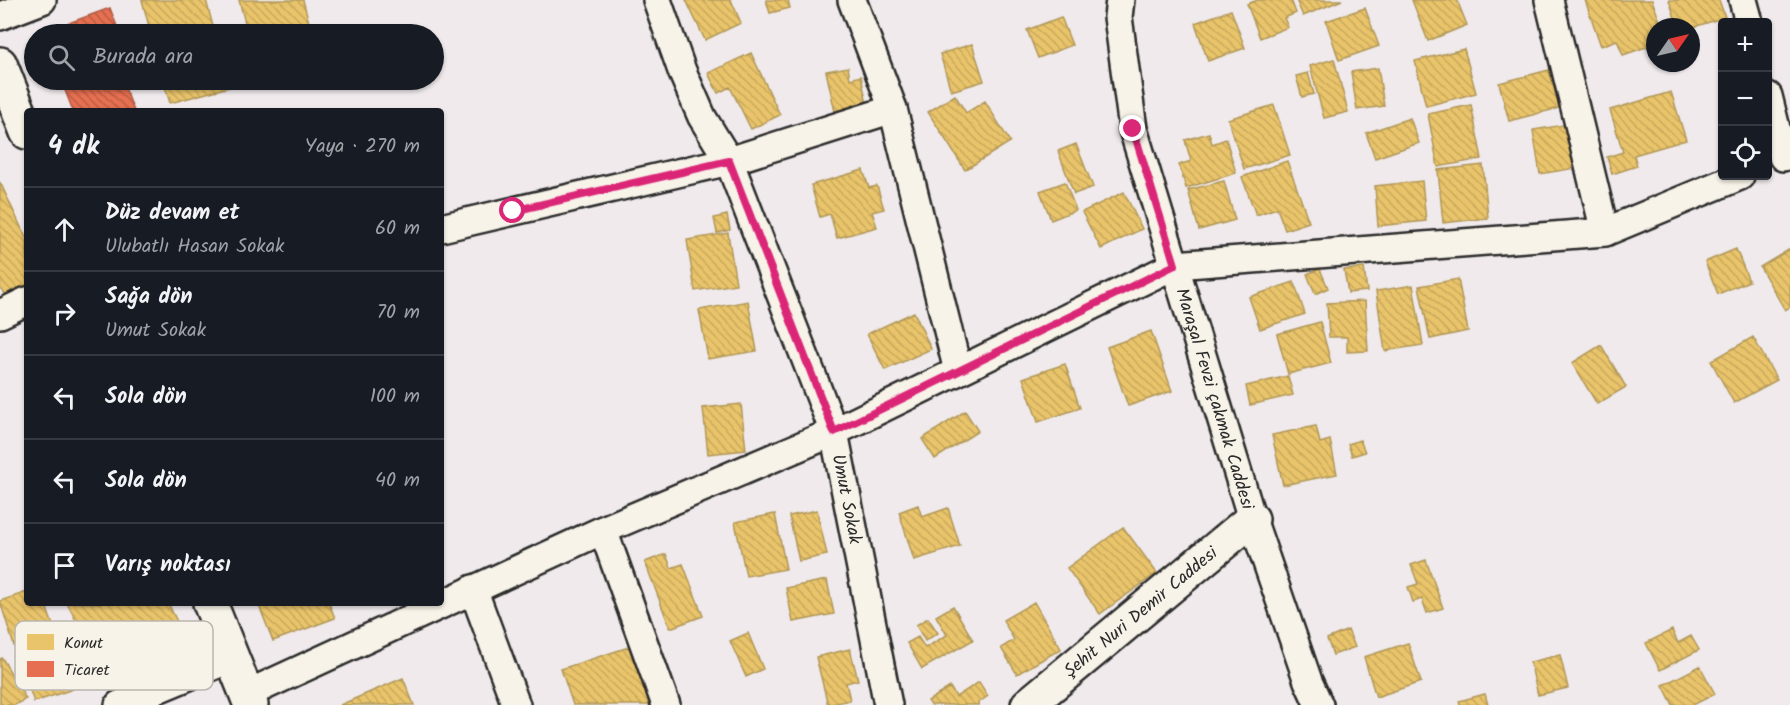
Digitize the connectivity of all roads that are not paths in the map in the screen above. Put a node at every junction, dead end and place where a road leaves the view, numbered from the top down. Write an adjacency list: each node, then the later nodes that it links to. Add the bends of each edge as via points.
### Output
1 (42, 0): 7 (street)
2 (657, 0): 14 (street, Umut Sokak, via 702,117)
3 (852, 0): 10 (street)
4 (1120, 0): 18 (street, Maraşal Fevzi çakmak Caddesi, via 1118,17 1133,129)
5 (1549, 0): 17 (street)
6 (1743, 0): 8 (street)
7 (0, 16)
8 (1748, 18)
9 (0, 64): 12 (street)
10 (893, 109): 14 (street); 21 (street)
11 (1772, 120): 13 (street)
12 (24, 124)
13 (1780, 158)
14 (729, 161): 16 (street); 22 (street, Umut Sokak)
15 (1730, 180): 17 (street)
16 (444, 227)
17 (1605, 232): 18 (street)
18 (1175, 265): 21 (street); 23 (street, Maraşal Fevzi çakmak Caddesi)
19 (24, 302): 20 (street)
20 (0, 314)
21 (958, 371): 22 (street)
22 (834, 432): 24 (street); 36 (street, Umut Sokak)
23 (1252, 519): 37 (street, Şehit Nuri Demir Caddesi); 38 (street, Maraşal Fevzi çakmak Caddesi)
24 (603, 530): 25 (street); 35 (street)
25 (473, 589): 26 (street); 34 (street)
26 (444, 603)
27 (211, 606): 29 (street)
28 (439, 606): 32 (street)
29 (232, 658): 30 (street); 32 (street)
30 (213, 666)
31 (155, 690): 33 (street)
32 (249, 700)
33 (119, 705)
34 (516, 705)
35 (666, 705)
36 (888, 705)
37 (1028, 705)
38 (1319, 705)

